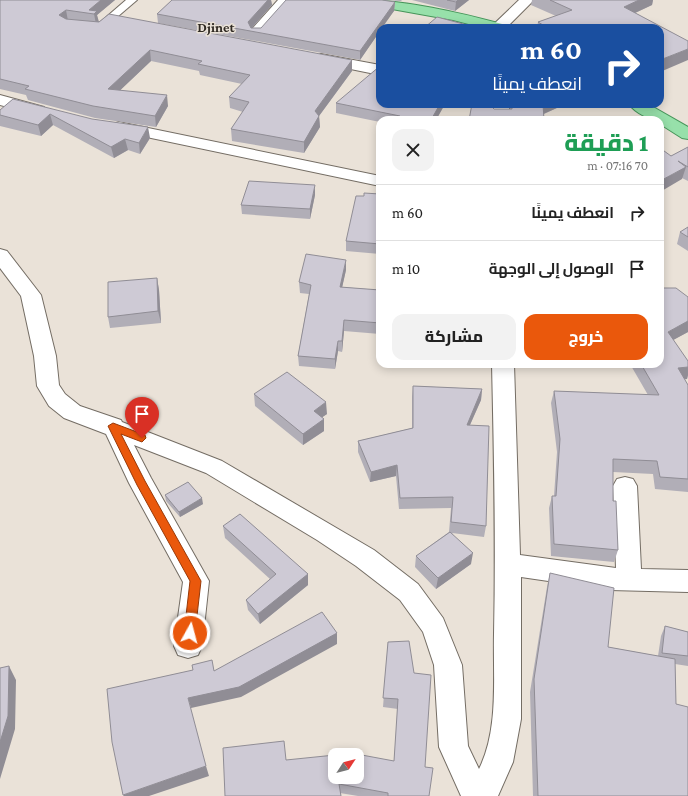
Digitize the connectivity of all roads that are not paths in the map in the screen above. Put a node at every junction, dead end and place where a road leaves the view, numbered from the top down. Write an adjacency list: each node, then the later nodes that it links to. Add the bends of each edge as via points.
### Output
1 (132, 0): 7 (lane, via 98,29)
2 (286, 0): 8 (street)
3 (364, 0): 5 (main road)
4 (527, 0): 6 (street)
5 (485, 24)
6 (504, 24)
7 (90, 28)
8 (257, 32)
9 (303, 56): 10 (street)
10 (376, 69)
11 (0, 100): 13 (street)
12 (645, 108): 14 (main road)
13 (51, 113)
14 (658, 116)
15 (664, 120): 17 (main road)
16 (103, 125): 18 (street, via 150,132)
17 (688, 134)
18 (376, 180)
19 (0, 255): 21 (street, via 31,295 45,356 48,386 72,412)
20 (503, 368): 23 (street)
21 (113, 426): 26 (street, via 141,483 196,581); 27 (street, via 214,467 365,558 409,592 434,626 448,665 454,747)
22 (625, 486): 24 (street)
23 (508, 564): 24 (street, via 610,579); 28 (street, via 508,719 498,762)
24 (629, 579): 25 (street)
25 (688, 582)
26 (188, 646)
27 (476, 796)
28 (482, 796)

